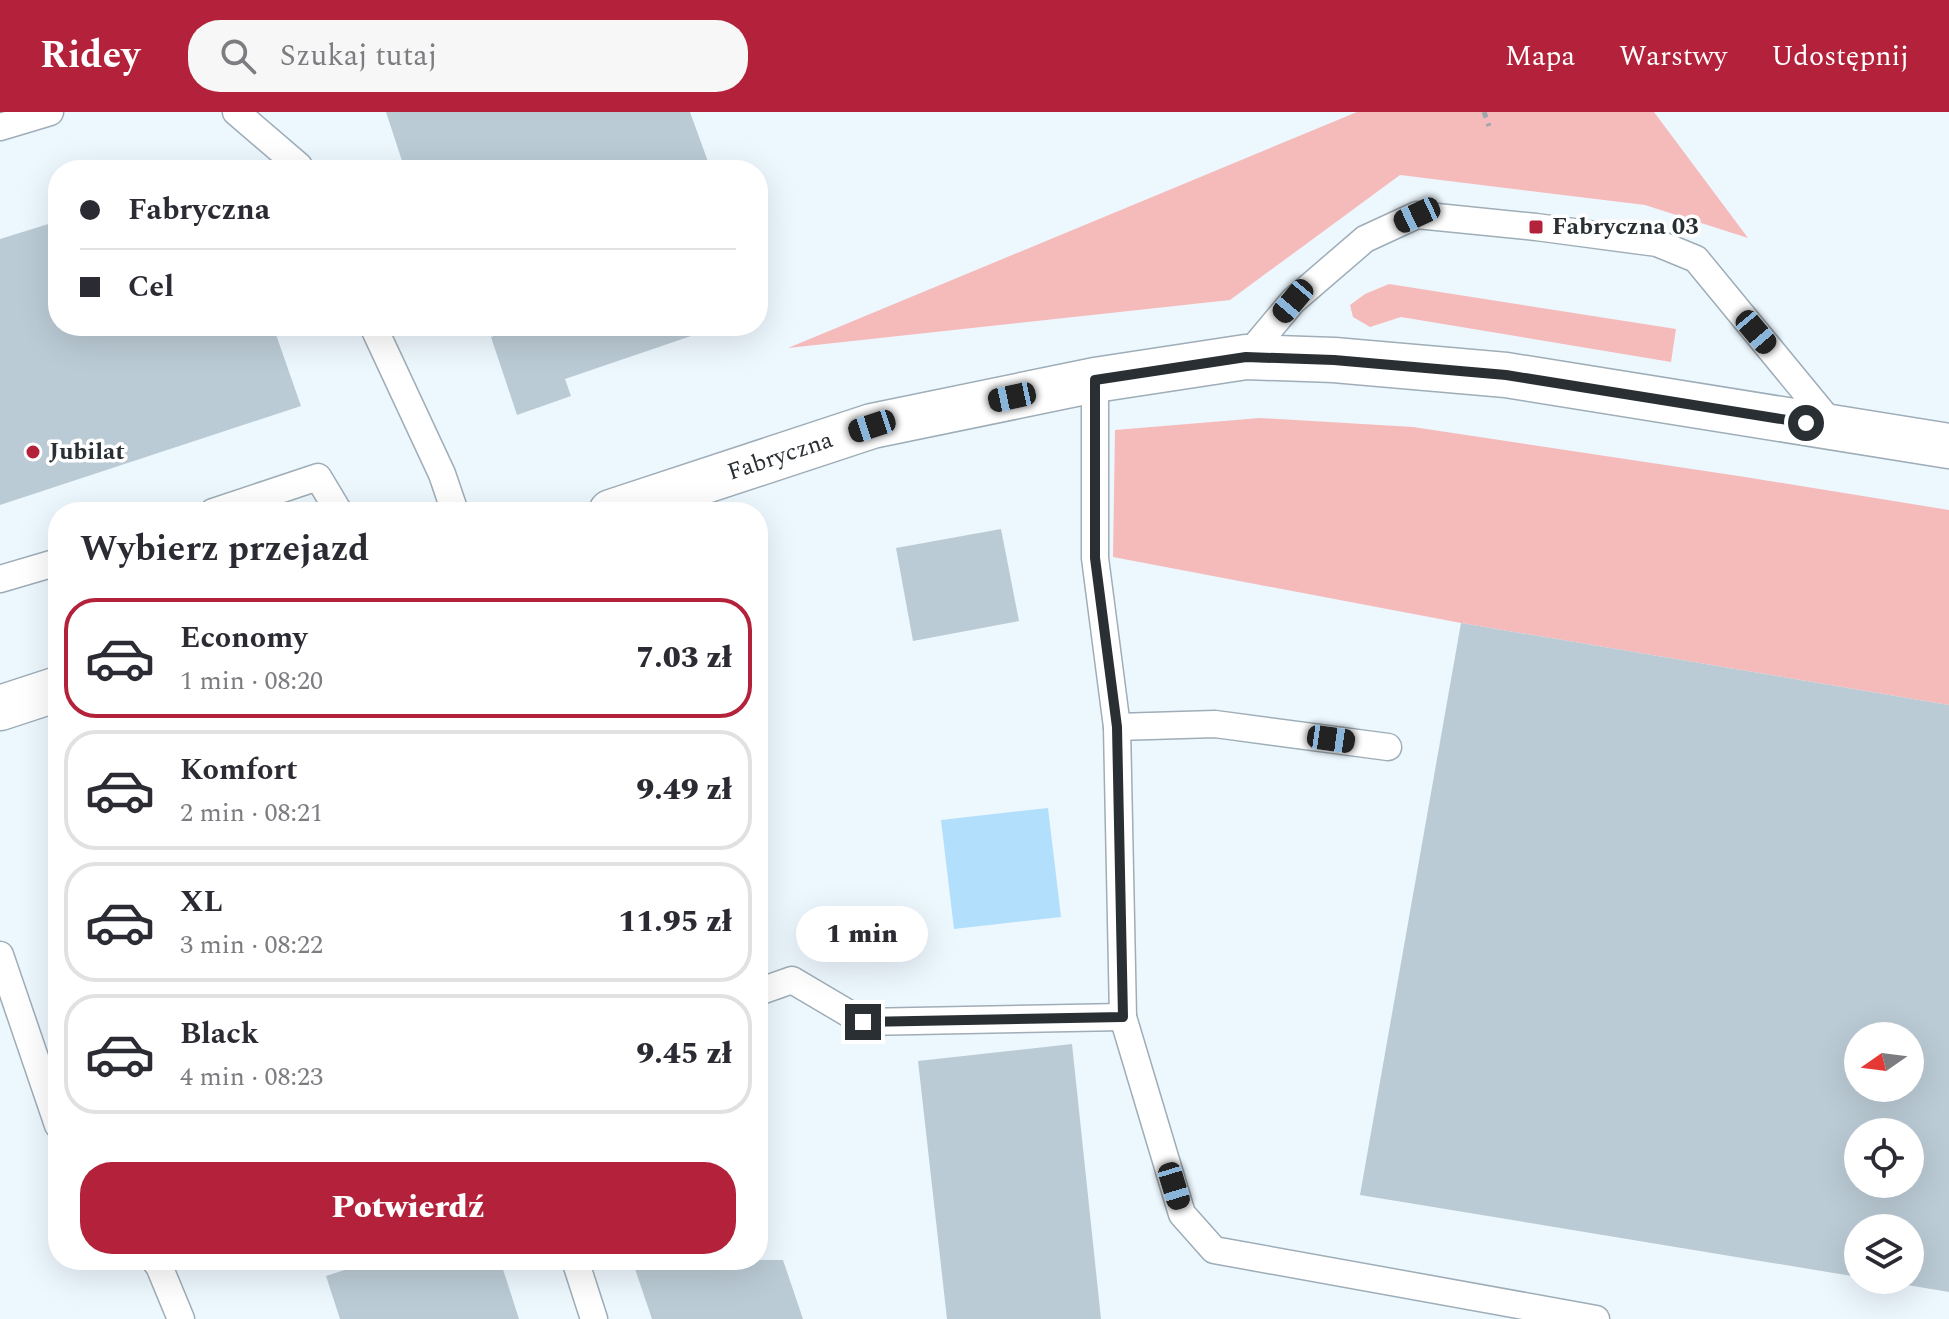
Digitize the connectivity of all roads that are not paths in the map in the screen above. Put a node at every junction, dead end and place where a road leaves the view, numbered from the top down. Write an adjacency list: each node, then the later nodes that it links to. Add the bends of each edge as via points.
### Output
1 (50, 112): 3 (lane)
2 (236, 112): 4 (lane)
3 (0, 127)
4 (292, 160)
5 (378, 336): 12 (lane)
6 (1246, 357): 7 (street, Fabryczna); 8 (street, Fabryczna, via 1506,375); 8 (lane, via 1293,301 1365,239 1417,215 1536,227 1657,243 1696,259)
7 (1095, 380): 13 (street, Fabryczna, via 872,426); 18 (lane, via 1095,558)
8 (1835, 428): 9 (street, Fabryczna)
9 (1949, 446)
10 (243, 502): 11 (lane, via 318,477)
11 (333, 502)
12 (452, 502)
13 (641, 502)
14 (48, 565): 15 (lane)
15 (0, 579)
16 (48, 692): 17 (street)
17 (0, 708)
18 (1117, 727): 19 (lane, via 1215,724); 22 (lane)
19 (1388, 747)
20 (0, 955): 23 (lane)
21 (768, 988): 22 (lane, via 792,980 863,1022)
22 (1123, 1017): 28 (lane, via 1182,1214 1214,1250)
23 (48, 1096)
24 (165, 1270): 26 (lane)
25 (578, 1270): 27 (lane)
26 (181, 1319)
27 (594, 1319)
28 (1596, 1319)

